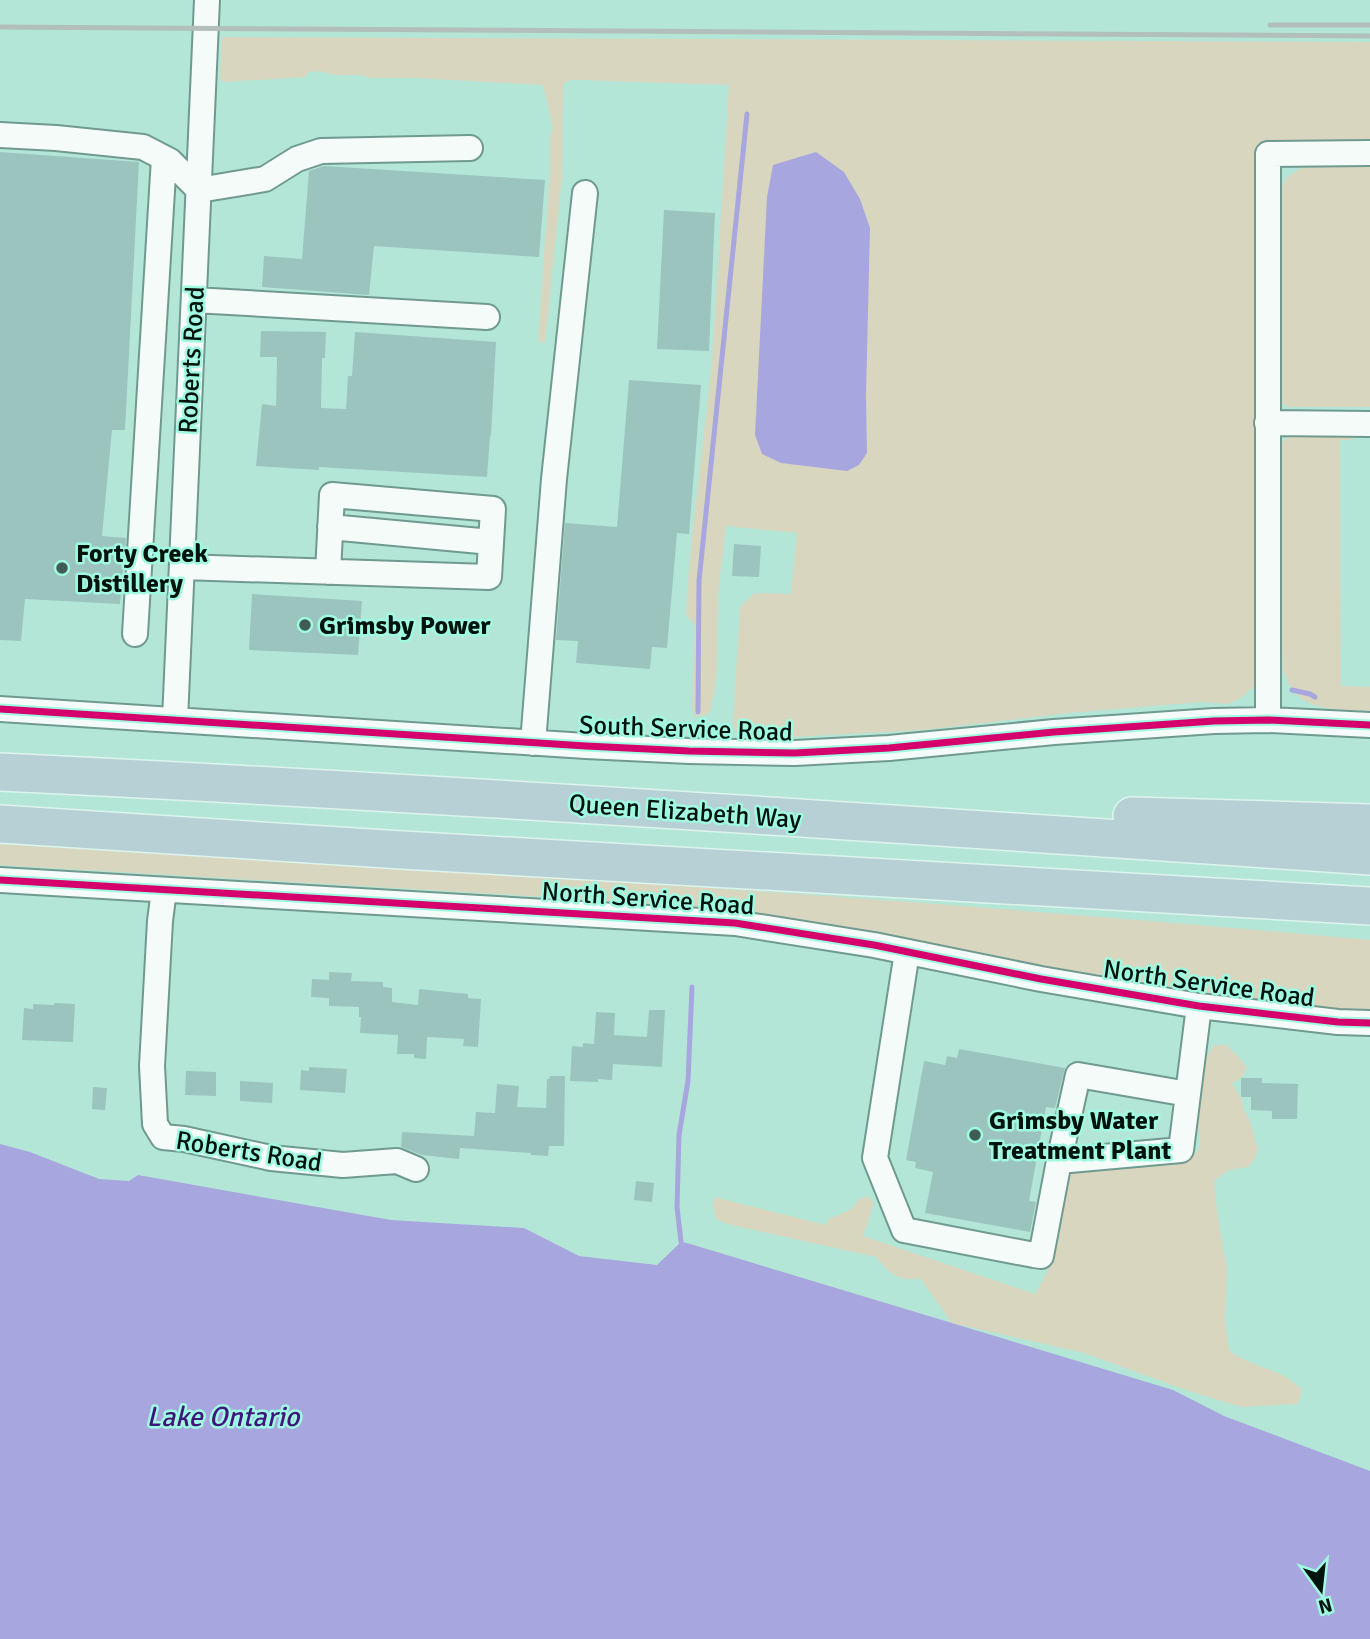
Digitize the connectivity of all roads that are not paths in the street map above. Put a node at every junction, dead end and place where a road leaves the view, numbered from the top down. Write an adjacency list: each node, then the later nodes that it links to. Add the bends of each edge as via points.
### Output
1 (207, 0): 6 (street, Roberts Road)
2 (0, 135): 5 (street, via 143,147)
3 (470, 148): 6 (street, via 321,151 297,159 265,179)
4 (1370, 153): 10 (street, via 1268,154)
5 (164, 158): 6 (street); 16 (street)
6 (199, 190): 8 (street, Roberts Road)
7 (585, 193): 21 (street, via 554,479)
8 (194, 300): 9 (street); 14 (street, Roberts Road)
9 (487, 317)
10 (1268, 423): 11 (street); 19 (street)
11 (1370, 424)
12 (330, 527): 13 (street); 13 (street, via 332,495 493,509); 15 (street)
13 (491, 542): 15 (street, via 489,577)
14 (182, 567): 15 (street); 18 (street, Roberts Road)
15 (328, 572)
16 (135, 634)
17 (0, 709): 18 (street, South Service Road)
18 (175, 720): 21 (street, South Service Road)
19 (1268, 720): 20 (street, South Service Road); 21 (street, South Service Road, via 795,753)
20 (1370, 724)
21 (533, 743)
22 (0, 772): 25 (highway, Queen Elizabeth Way)
23 (1370, 823): 25 (highway, via 1092,815)
24 (0, 824): 29 (highway, Queen Elizabeth Way)
25 (1021, 832): 26 (highway, Queen Elizabeth Way)
26 (1370, 856)
27 (0, 880): 28 (street, North Service Road)
28 (164, 890): 32 (street, North Service Road, via 735,923); 37 (street, Roberts Road, via 152,1066 155,1124 163,1137 271,1158 343,1165 397,1161)
29 (1229, 899): 30 (highway, Queen Elizabeth Way); 31 (highway)
30 (1370, 906)
31 (1370, 926)
32 (907, 952): 33 (street, North Service Road); 36 (street, via 876,1158 904,1230 1041,1256)
33 (1199, 1006): 34 (street, North Service Road); 35 (street)
34 (1370, 1023)
35 (1188, 1094): 36 (street, via 1181,1150); 36 (street, via 1078,1075)
36 (1059, 1161)
37 (416, 1169)

